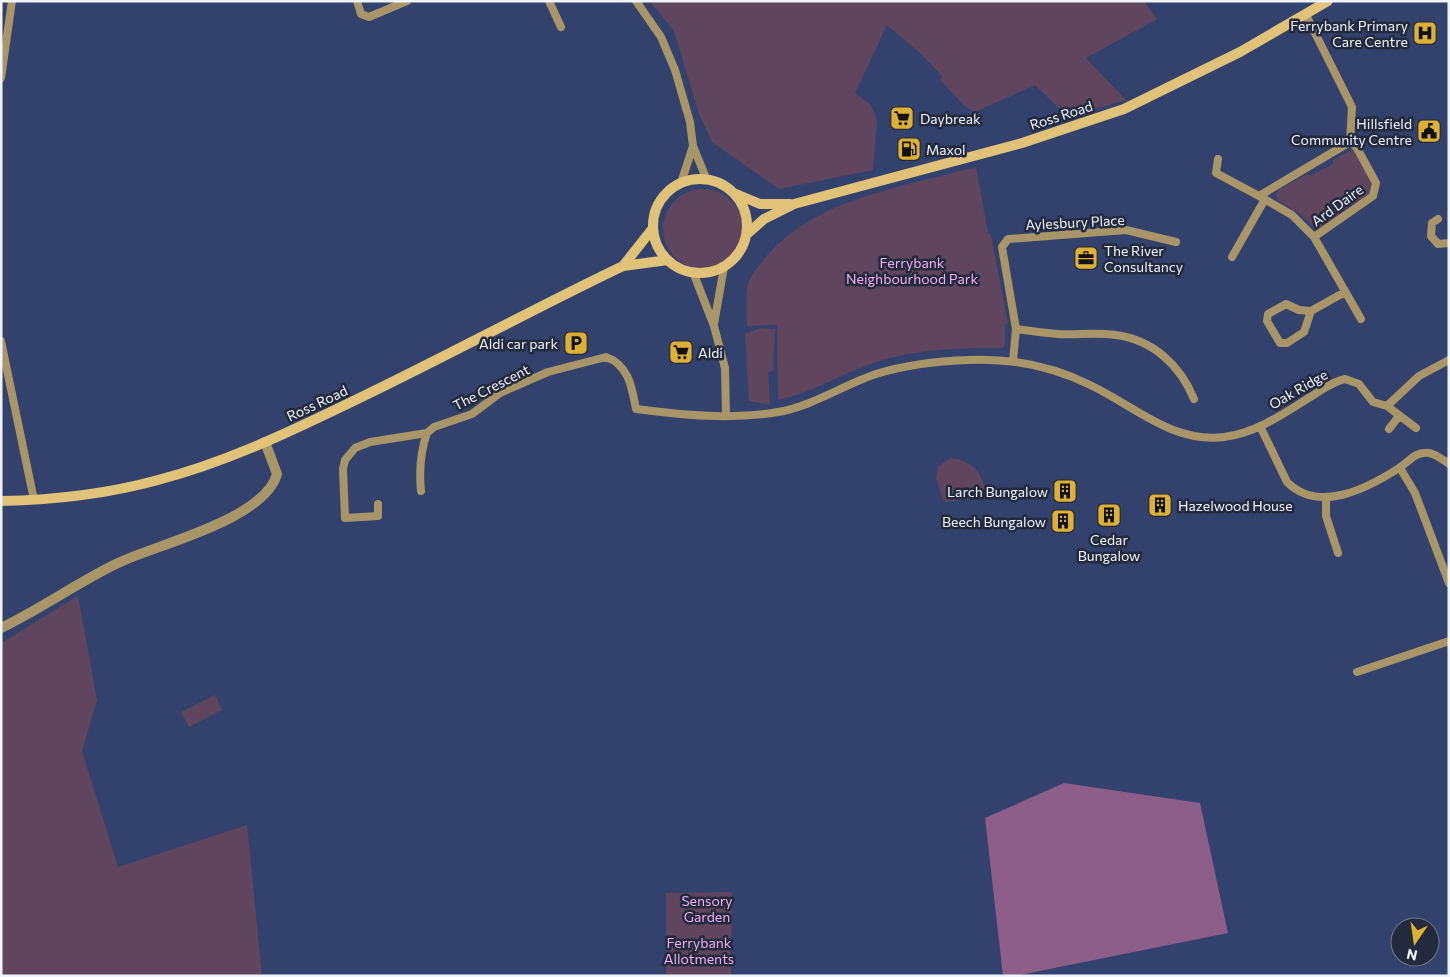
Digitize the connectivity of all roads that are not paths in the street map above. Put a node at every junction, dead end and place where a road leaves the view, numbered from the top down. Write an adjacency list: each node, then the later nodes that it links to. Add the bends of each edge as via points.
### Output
1 (12, 1): 9 (street)
2 (357, 1): 3 (street, via 361,14 369,17)
3 (407, 1)
4 (550, 1): 8 (street)
5 (636, 1): 11 (street, via 661,37 675,70 690,122)
6 (1322, 3): 7 (main road, Ross Road)
7 (1306, 16): 10 (street, via 1352,107); 17 (main road, Ross Road, via 1192,77 1092,120 996,150)
8 (561, 27)
9 (1, 78)
10 (1350, 142): 16 (street); 21 (street, Ard Daire, via 1358,148 1376,183 1376,190 1373,196)
11 (693, 146): 13 (street); 14 (street)
12 (1218, 159): 16 (street, Ard Daire, via 1216,173)
13 (706, 178): 14 (main road); 15 (main road, via 723,184)
14 (681, 183): 19 (main road, via 660,200)
15 (736, 194): 17 (main road, via 760,204); 20 (main road, via 746,213)
16 (1262, 198): 21 (street, Ard Daire, via 1292,215); 24 (street)
17 (794, 204): 20 (main road, via 764,219)
18 (1438, 219): 23 (street, via 1432,223 1431,236 1438,244)
19 (653, 228): 25 (main road, via 658,247); 26 (main road)
20 (747, 234): 27 (main road, via 741,250)
21 (1314, 237): 29 (street, Ard Daire)
22 (1176, 242): 33 (street, Aylesbury Place, via 1126,230 1008,239 1002,253)
23 (1449, 243)
24 (1232, 257)
25 (668, 260): 26 (main road); 28 (main road)
26 (624, 266): 45 (main road, Ross Road)
27 (724, 267): 28 (main road, via 706,273); 32 (street)
28 (693, 272): 32 (street)
29 (1345, 292): 30 (street); 31 (street, Ard Daire)
30 (1311, 311): 30 (street, via 1304,332 1287,343 1280,343 1267,321 1268,314 1286,304)
31 (1361, 319)
32 (714, 326): 39 (street, via 724,368)
33 (1016, 329): 36 (street); 37 (street, via 1115,335 1145,344 1167,357 1180,372)
34 (1, 341): 50 (street)
35 (1449, 360): 38 (street, via 1419,376)
36 (1013, 361): 39 (street, via 950,361 918,365 876,374 802,406 778,412); 41 (street, via 1051,370 1090,385 1172,431 1223,437)
37 (1194, 399)
38 (1387, 406): 40 (street, Oak Ridge); 41 (street, Oak Ridge, via 1373,402 1359,384 1345,378)
39 (726, 415): 44 (street, The Crescent, via 682,415 636,409 627,375 614,359 606,356 548,372 508,390 472,414 434,427)
40 (1399, 416): 42 (street, Oak Ridge); 43 (street)
41 (1260, 426): 49 (street, Oak Ridge, via 1287,482 1303,493)
42 (1416, 428)
43 (1389, 429)
44 (427, 433): 48 (street, via 422,448); 52 (street, The Crescent, via 370,442 350,453 343,469 345,518 378,516)
45 (265, 442): 50 (main road, Ross Road, via 214,463 158,480 77,496); 55 (street, via 277,474 270,491 254,503 222,522 119,562)
46 (1449, 464): 47 (street, via 1430,452 1413,456)
47 (1400, 468): 49 (street, via 1360,488); 54 (street, via 1415,493)
48 (421, 491)
49 (1326, 499): 53 (street, via 1326,516)
50 (34, 500): 51 (main road, Ross Road)
51 (1, 501)
52 (378, 504)
53 (1338, 553)
54 (1449, 583)
55 (1, 628)
56 (1449, 641): 57 (street)
57 (1357, 672)

